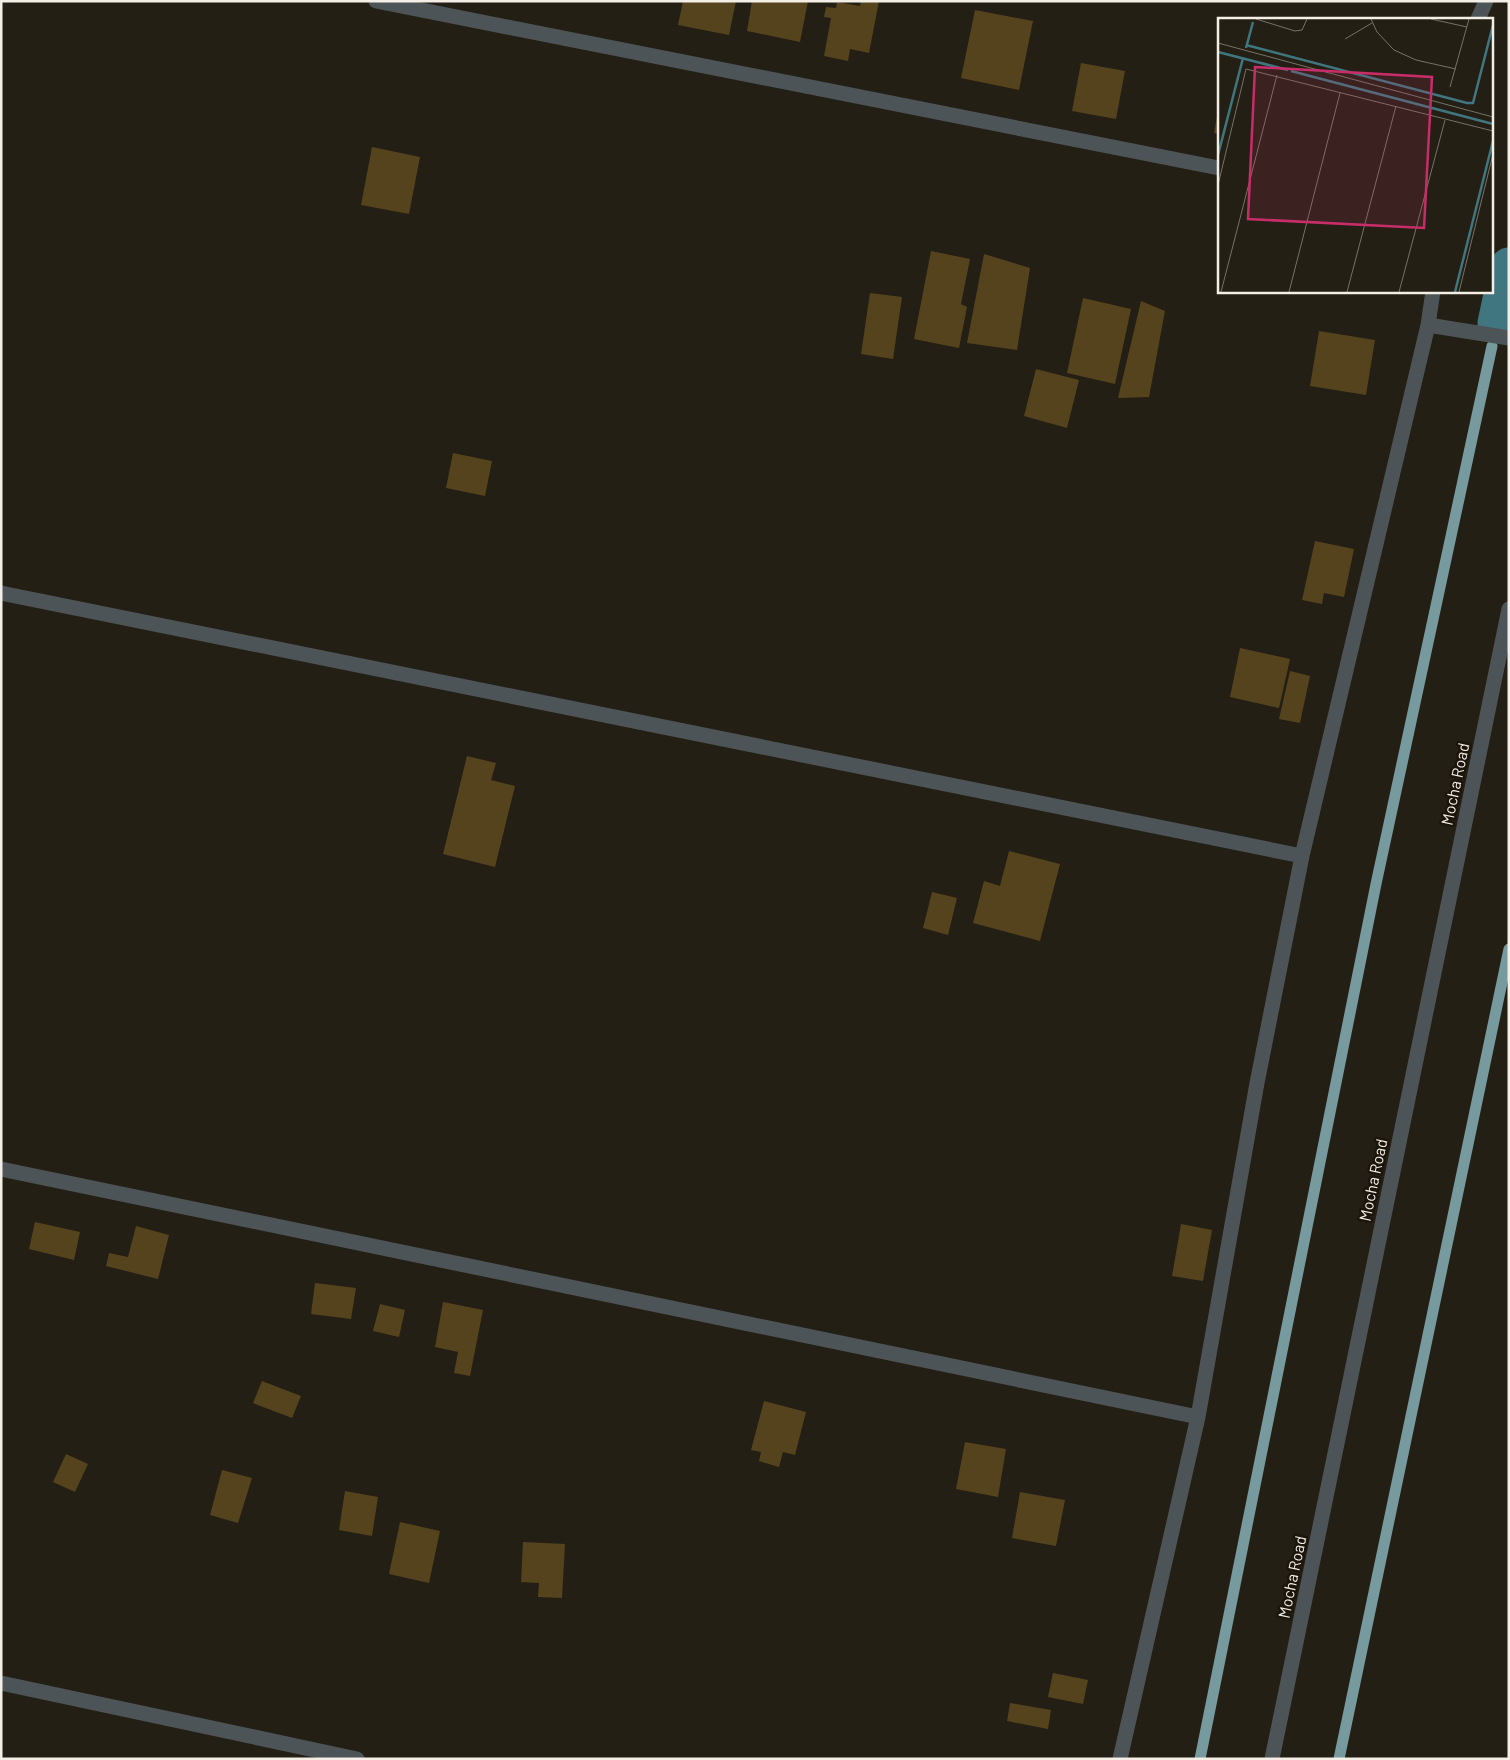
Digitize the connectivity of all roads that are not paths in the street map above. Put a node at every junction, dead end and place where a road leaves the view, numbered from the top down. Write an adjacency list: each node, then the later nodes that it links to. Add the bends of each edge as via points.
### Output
1 (376, 1): 4 (street)
2 (1486, 1): 3 (street)
3 (1478, 18)
4 (1218, 168)
5 (1433, 292): 6 (street)
6 (1428, 325): 7 (street); 10 (street)
7 (1509, 338)
8 (1, 592): 10 (street)
9 (1509, 609): 16 (street, Mocha Road)
10 (1302, 856): 12 (street, via 1257,1083)
11 (1, 1169): 12 (street)
12 (1198, 1417): 15 (street)
13 (1, 1683): 14 (street)
14 (357, 1759)
15 (1120, 1759)
16 (1272, 1759)

